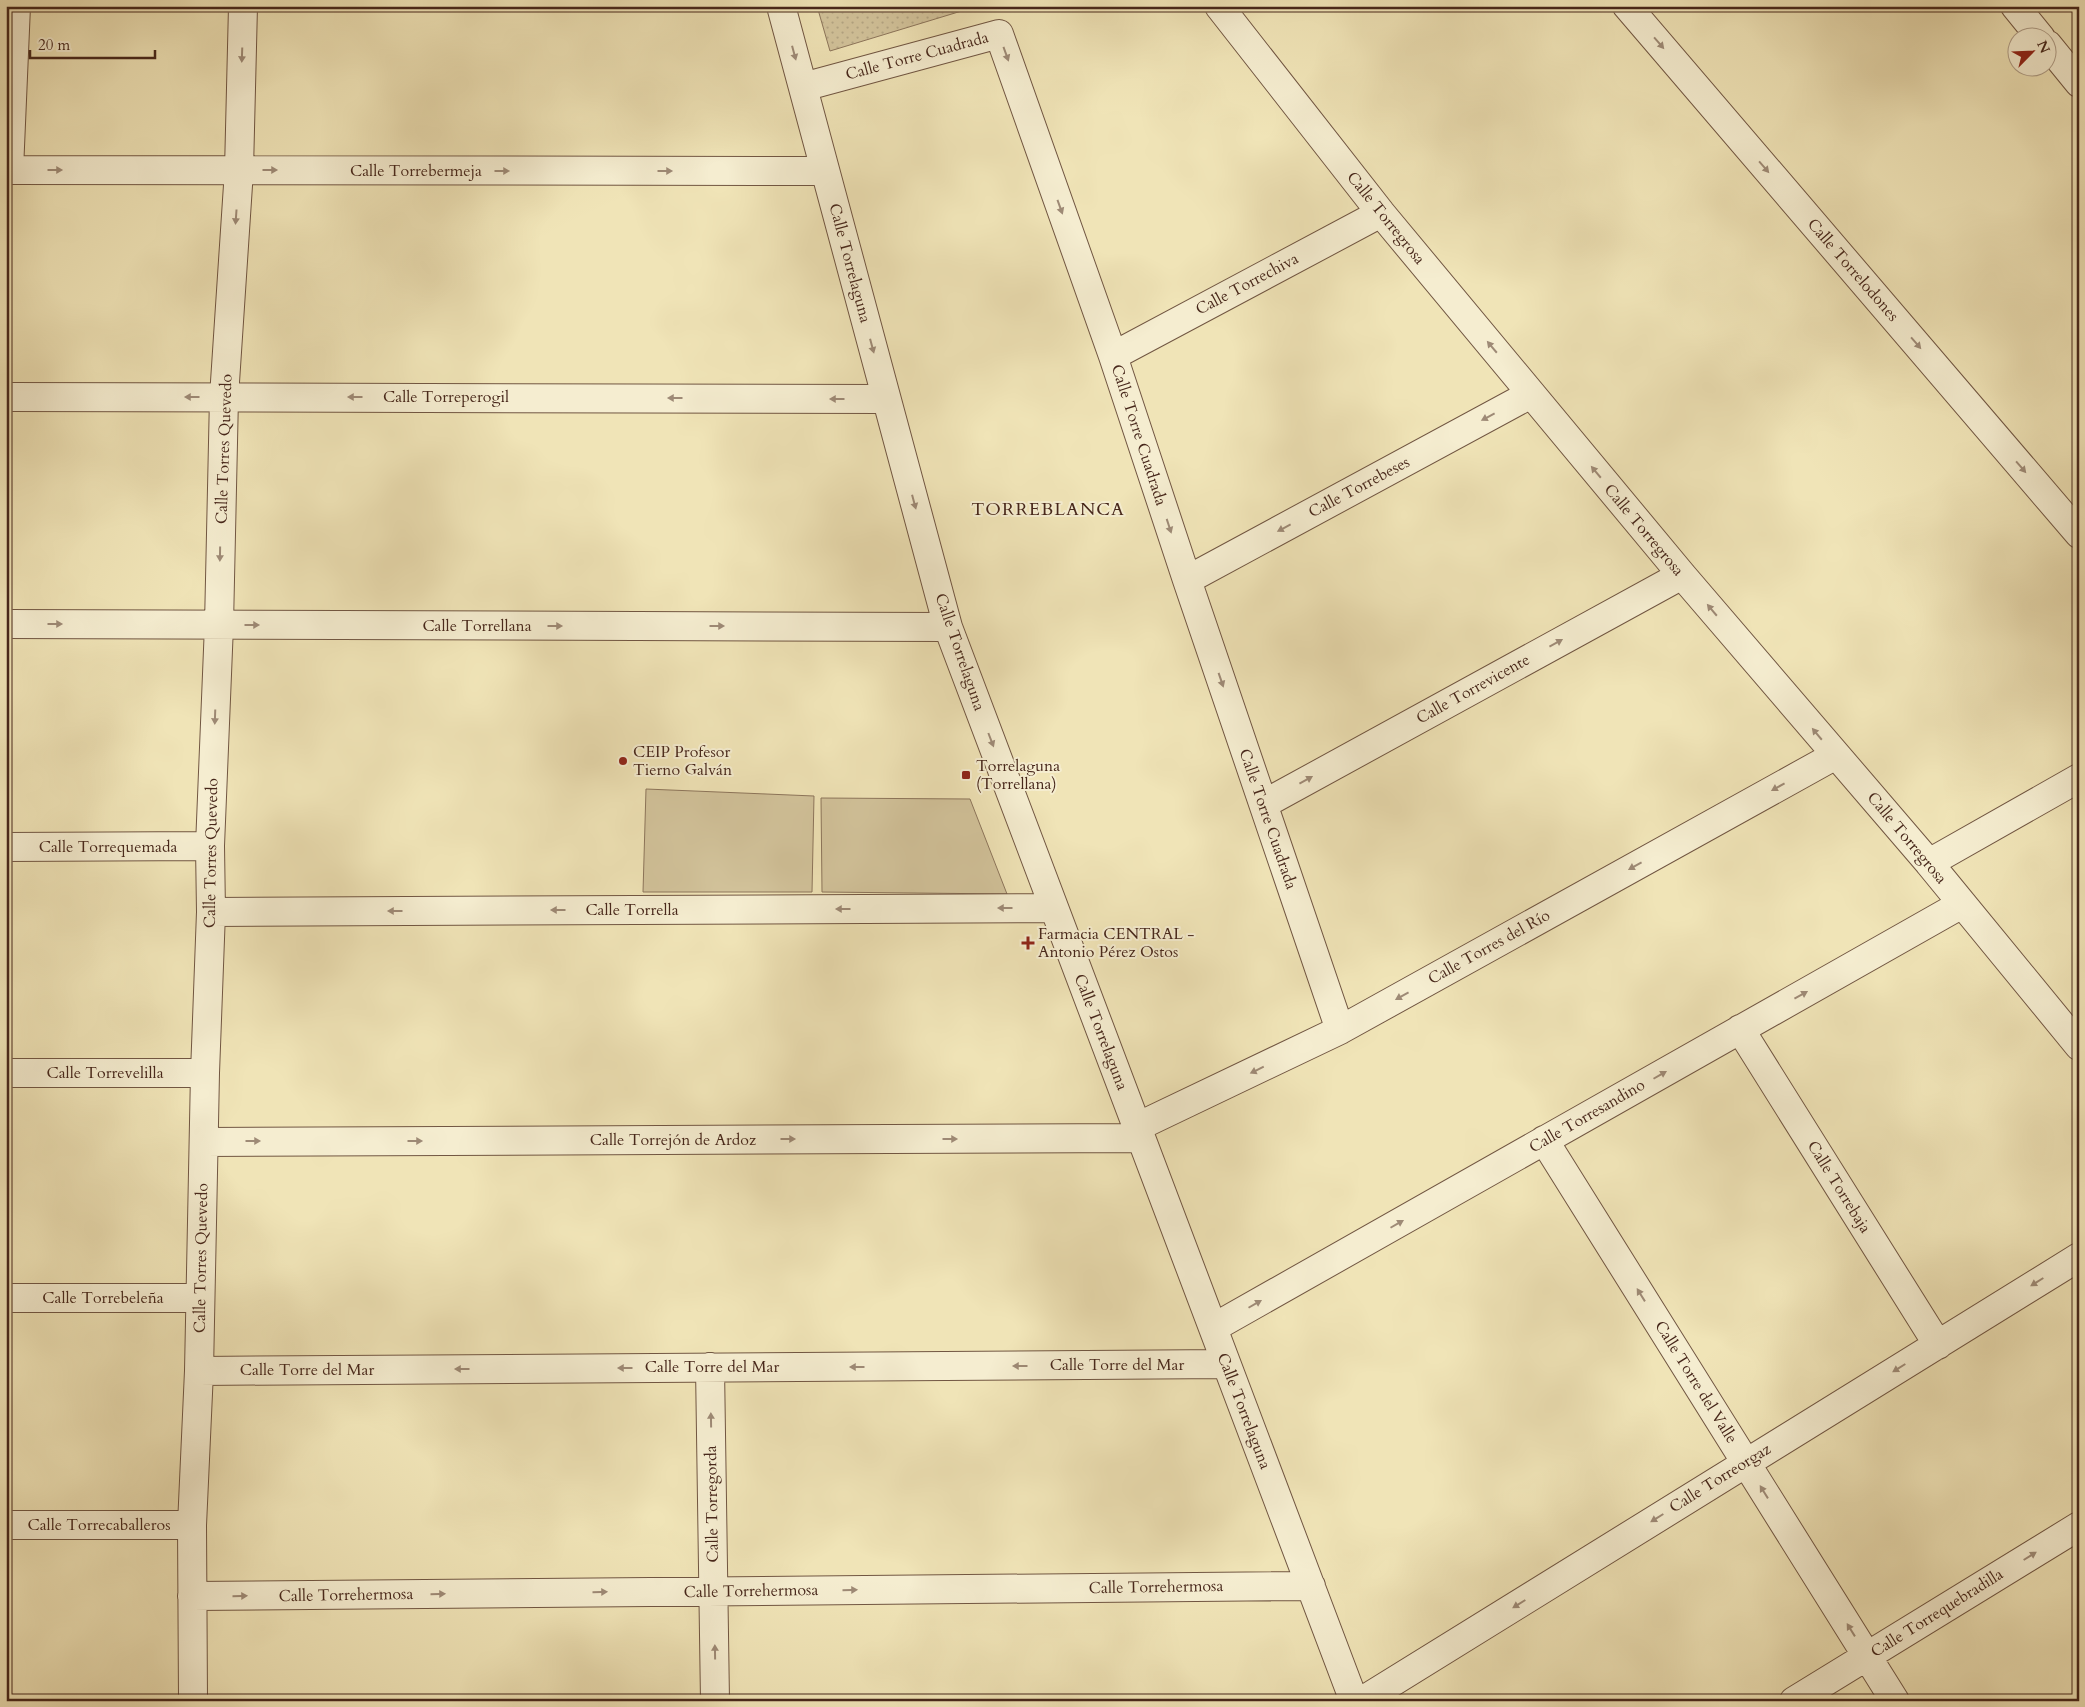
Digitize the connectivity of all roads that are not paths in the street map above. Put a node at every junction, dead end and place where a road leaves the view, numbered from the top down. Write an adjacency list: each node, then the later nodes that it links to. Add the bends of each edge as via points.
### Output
1 (16, 6): 11 (street)
2 (243, 6): 12 (street, Calle Torres Quevedo, one-way to 12)
3 (781, 6): 10 (street, Calle Torrelaguna, one-way to 10)
4 (1627, 6): 20 (street, Calle Torrelodones, one-way to 20)
5 (2015, 6): 7 (street)
6 (1221, 7): 14 (street, Calle Torregrosa)
7 (2033, 28)
8 (2058, 57): 9 (street)
9 (2079, 83)
10 (803, 87): 13 (street, Calle Torrelaguna); 15 (street, Calle Torre Cuadrada, one-way to 15, via 998,34)
11 (8, 170): 12 (street, Calle Torrebermeja, one-way to 12)
12 (239, 170): 13 (street, Calle Torrebermeja, one-way to 13); 18 (street, Calle Torres Quevedo, one-way to 18)
13 (825, 171): 19 (street, Calle Torrelaguna, one-way to 19)
14 (1381, 213): 15 (street, Calle Torrechiva); 16 (street, Calle Torregrosa, one-way to 14)
15 (1113, 356): 22 (street, Calle Torre Cuadrada, one-way to 22)
16 (1531, 394): 21 (street, Calle Torregrosa, one-way to 16); 22 (street, Calle Torrebeses, one-way to 22)
17 (6, 397): 18 (street, Calle Torreperogil, one-way to 17)
18 (224, 397): 19 (street, Calle Torreperogil, one-way to 18); 24 (street, Calle Torres Quevedo, one-way to 24)
19 (886, 399): 25 (street, Calle Torrelaguna, one-way to 25)
20 (2079, 534)
21 (1682, 575): 26 (street, Calle Torregrosa, one-way to 21); 28 (street, Calle Torrevicente, one-way to 21)
22 (1187, 580): 28 (street, Calle Torre Cuadrada, one-way to 28)
23 (6, 624): 24 (street, Calle Torrellana, one-way to 24)
24 (218, 625): 25 (street, Calle Torrellana, one-way to 25); 29 (street, Calle Torres Quevedo, one-way to 29)
25 (948, 627): 33 (street, Calle Torrelaguna, one-way to 33)
26 (1836, 755): 31 (street, Calle Torregrosa); 36 (street, Calle Torres del Río, one-way to 36)
27 (2079, 778): 31 (street)
28 (1264, 804): 36 (street, Calle Torre Cuadrada)
29 (210, 846): 30 (street, Calle Torrequemada); 34 (street, Calle Torres Quevedo)
30 (6, 847)
31 (1930, 863): 32 (street, Calle Torregrosa)
32 (1962, 904): 35 (street, Calle Torresandino, one-way to 32); 37 (street, Calle Torregrosa)
33 (1054, 908): 34 (street, Calle Torrella, one-way to 34); 40 (street, Calle Torrelaguna)
34 (211, 912): 39 (street, Calle Torres Quevedo)
35 (1740, 1029): 41 (street, Calle Torresandino, one-way to 35); 47 (street, Calle Torrebaja)
36 (1340, 1030): 40 (street, Calle Torres del Río, one-way to 40)
37 (2079, 1046)
38 (6, 1073): 39 (street, Calle Torrevelilla)
39 (205, 1073): 42 (street, Calle Torres Quevedo)
40 (1139, 1133): 42 (street, Calle Torrejón de Ardoz, one-way to 40); 46 (street, Calle Torrelaguna)
41 (1544, 1140): 46 (street, Calle Torresandino, one-way to 41); 51 (street, Calle Torre del Valle, one-way to 41)
42 (204, 1142): 45 (street, Calle Torres Quevedo)
43 (2079, 1257): 47 (street, Calle Torreorgaz, one-way to 47)
44 (6, 1298): 45 (street, Calle Torrebeleña)
45 (199, 1298): 50 (street, Calle Torres Quevedo)
46 (1213, 1328): 48 (street, Calle Torrelaguna)
47 (1938, 1345): 51 (street, Calle Torreorgaz, one-way to 51)
48 (1226, 1364): 49 (street, Calle Torre del Mar, one-way to 49); 55 (street, Calle Torrelaguna)
49 (710, 1367): 50 (street, Calle Torre del Mar, one-way to 50); 56 (street, Calle Torregorda, one-way to 49)
50 (198, 1371): 53 (street, Calle Torres Quevedo)
51 (1746, 1462): 58 (street, Calle Torre del Valle, one-way to 51); 62 (street, Calle Torreorgaz, one-way to 62)
52 (6, 1525): 53 (street, Calle Torrecaballeros)
53 (192, 1525): 57 (street, Calle Torres Quevedo)
54 (2079, 1526): 58 (street, Calle Torrequebradilla, one-way to 54)
55 (1311, 1586): 56 (street, Calle Torrehermosa, one-way to 55); 61 (street, Calle Torrelaguna)
56 (714, 1591): 57 (street, Calle Torrehermosa, one-way to 56); 60 (street, Calle Torregorda, one-way to 56)
57 (192, 1596): 59 (street, Calle Torres Quevedo)
58 (1867, 1656): 63 (street, Calle Torrequebradilla); 64 (street, Calle Torre del Valle)
59 (193, 1701)
60 (715, 1701)
61 (1354, 1701)
62 (1362, 1701)
63 (1794, 1701)
64 (1895, 1701)

